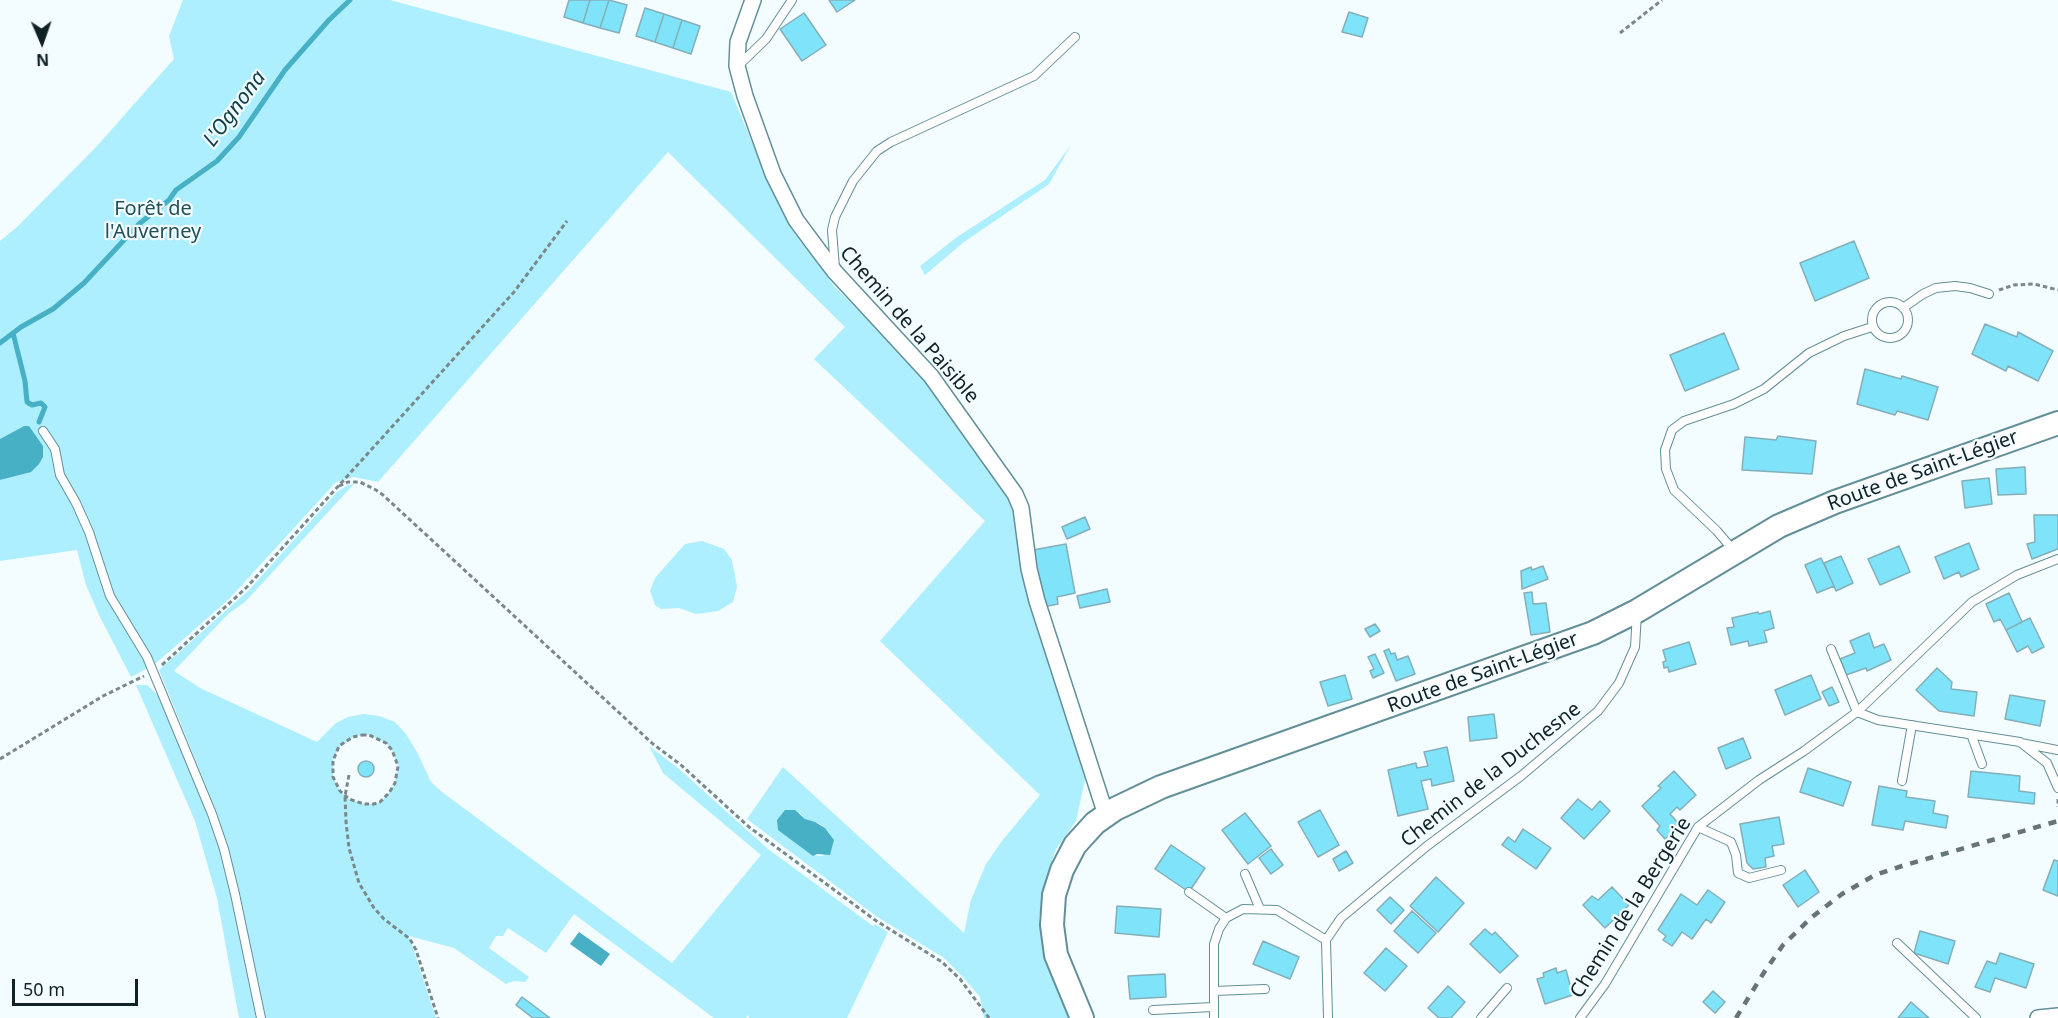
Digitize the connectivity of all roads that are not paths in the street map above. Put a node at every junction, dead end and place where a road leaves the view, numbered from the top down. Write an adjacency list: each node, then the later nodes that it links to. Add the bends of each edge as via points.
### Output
1 (753, 0): 4 (street, Chemin de la Paisible, via 738,42)
2 (792, 0): 4 (lane)
3 (1075, 37): 5 (lane, via 1034,76 877,151 853,181 835,217)
4 (739, 74): 5 (street, Chemin de la Paisible, via 762,145 787,203)
5 (835, 272): 23 (street, Chemin de la Paisible, via 931,376 1015,494 1021,508 1037,601)
6 (1989, 294): 7 (lane, via 1955,286 1936,288)
7 (1903, 308): 8 (lane, via 1885,302 1878,306 1873,312); 8 (lane, via 1908,325 1898,337 1881,336)
8 (1872, 327): 11 (lane, via 1809,352 1764,389 1684,421 1672,430 1665,459 1674,490)
9 (2058, 423): 11 (main road, Route de Saint-Légier, via 1835,502 1779,526)
10 (43, 431): 38 (lane, via 55,449 60,475 89,532 110,596 154,671 212,814 224,849)
11 (1735, 552): 13 (main road, Route de Saint-Légier)
12 (2058, 559): 15 (lane, Chemin de la Bergerie, via 2017,575 1972,602)
13 (1637, 611): 23 (main road, Route de Saint-Légier, via 1575,640 1152,791); 30 (lane, Chemin de la Duchesne, via 1635,646 1618,683 1598,711 1341,918)
14 (1831, 650): 15 (lane)
15 (1857, 712): 16 (lane); 24 (lane, Chemin de la Bergerie)
16 (1912, 725): 17 (lane); 21 (lane)
17 (1971, 734): 18 (lane); 20 (lane)
18 (2020, 742): 19 (lane); 22 (lane, via 2047,764)
19 (2058, 750)
20 (1982, 764)
21 (1902, 780)
22 (2058, 788)
23 (1106, 815): 39 (main road, Route de Saint-Légier, via 1075,844 1054,895 1056,955)
24 (1698, 827): 25 (lane, via 1731,842 1738,873 1749,878); 43 (lane, Chemin de la Bergerie, via 1605,984)
25 (1781, 870)
26 (1245, 874): 28 (lane)
27 (1189, 892): 29 (lane)
28 (1260, 909): 29 (lane, via 1244,909); 30 (lane, via 1277,910)
29 (1226, 918): 34 (lane, via 1214,944)
30 (1326, 940): 41 (lane)
31 (1897, 944): 44 (lane)
32 (1508, 988): 42 (lane)
33 (1265, 989): 34 (lane)
34 (1214, 991): 35 (lane)
35 (1213, 1007): 36 (lane); 40 (lane)
36 (1153, 1010)
37 (2058, 1016): 45 (street)
38 (261, 1018)
39 (1082, 1018)
40 (1214, 1018)
41 (1328, 1018)
42 (1481, 1018)
43 (1580, 1018)
44 (1976, 1018)
45 (2037, 1018)

